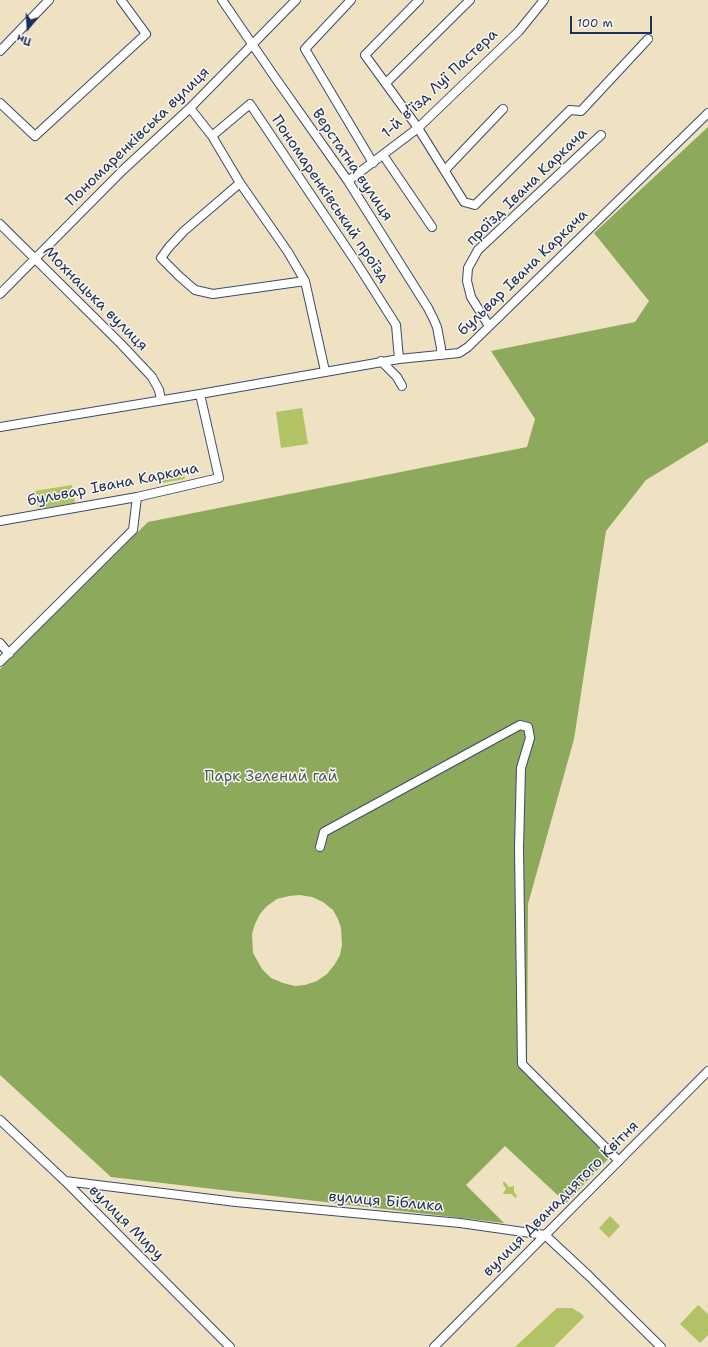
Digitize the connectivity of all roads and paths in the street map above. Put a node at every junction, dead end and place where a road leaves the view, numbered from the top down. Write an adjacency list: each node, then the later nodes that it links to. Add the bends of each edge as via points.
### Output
1 (49, 0): 11 (street)
2 (122, 0): 13 (street, via 146,34 35,136)
3 (222, 0): 10 (street, Верстатна вулиця)
4 (296, 0): 10 (street, Пономаренківська вулиця)
5 (351, 0): 21 (street, via 305,49)
6 (419, 0): 12 (street, via 365,55)
7 (470, 0): 12 (street)
8 (544, 0): 17 (street, 1-й в’їзд Луї Пастера, via 519,30)
9 (648, 39): 22 (street, via 581,111 570,110 475,205 464,202)
10 (252, 44): 14 (street, Пономаренківська вулиця); 23 (street, Верстатна вулиця)
11 (0, 51)
12 (386, 83): 17 (street)
13 (0, 104)
14 (190, 108): 19 (street); 27 (street, Пономаренківська вулиця, via 123,170)
15 (503, 109): 22 (street)
16 (708, 113): 30 (street, бульвар Івана Каркача)
17 (418, 128): 20 (street, 1-й в’їзд Луї Пастера); 22 (street)
18 (601, 135): 30 (street, проїзд Івана Каркача, via 478,250 468,268 467,282 471,297)
19 (212, 136): 24 (street); 32 (street, Пономаренківський проїзд, via 250,104 396,325)
20 (383, 155): 21 (street, 1-й в’їзд Луї Пастера); 26 (street)
21 (373, 163): 23 (street, 1-й в’їзд Луї Пастера)
22 (445, 170)
23 (348, 181): 31 (street, Верстатна вулиця, via 434,318 442,348)
24 (240, 183): 28 (street); 28 (street, via 184,231 161,258 195,290 213,294)
25 (0, 224): 27 (street, Мохнацька вулиця)
26 (432, 227)
27 (35, 259): 29 (street, Пономаренківська вулиця); 37 (street, Мохнацька вулиця, via 152,377)
28 (306, 281): 34 (street)
29 (0, 294)
30 (489, 326): 31 (street, бульвар Івана Каркача, via 459,353)
31 (441, 354): 32 (street, бульвар Івана Каркача)
32 (399, 358): 33 (street, бульвар Івана Каркача)
33 (381, 362): 34 (street, бульвар Івана Каркача); 35 (street, via 397,377)
34 (325, 371): 36 (street, бульвар Івана Каркача)
35 (402, 386)
36 (200, 394): 37 (street, бульвар Івана Каркача); 39 (street, бульвар Івана Каркача, via 219,478)
37 (161, 400): 38 (street, бульвар Івана Каркача)
38 (0, 427)
39 (137, 497): 40 (street, бульвар Івана Каркача); 42 (street, via 133,530)
40 (0, 521)
41 (0, 643): 42 (street)
42 (9, 654): 43 (street)
43 (0, 662)
44 (320, 847): 47 (street, via 324,832 520,725 528,727 530,738 521,768 519,848 522,1064)
45 (708, 1071): 47 (street, вулиця Дванадцятого Квітня)
46 (0, 1120): 48 (street, вулиця Миру)
47 (619, 1160): 49 (street, вулиця Дванадцятого Квітня)
48 (64, 1182): 49 (street, вулиця Біблика, via 236,1202 460,1223); 50 (street, вулиця Миру)
49 (545, 1235): 51 (street, вулиця Дванадцятого Квітня); 52 (street)
50 (230, 1347)
51 (434, 1347)
52 (661, 1347)

